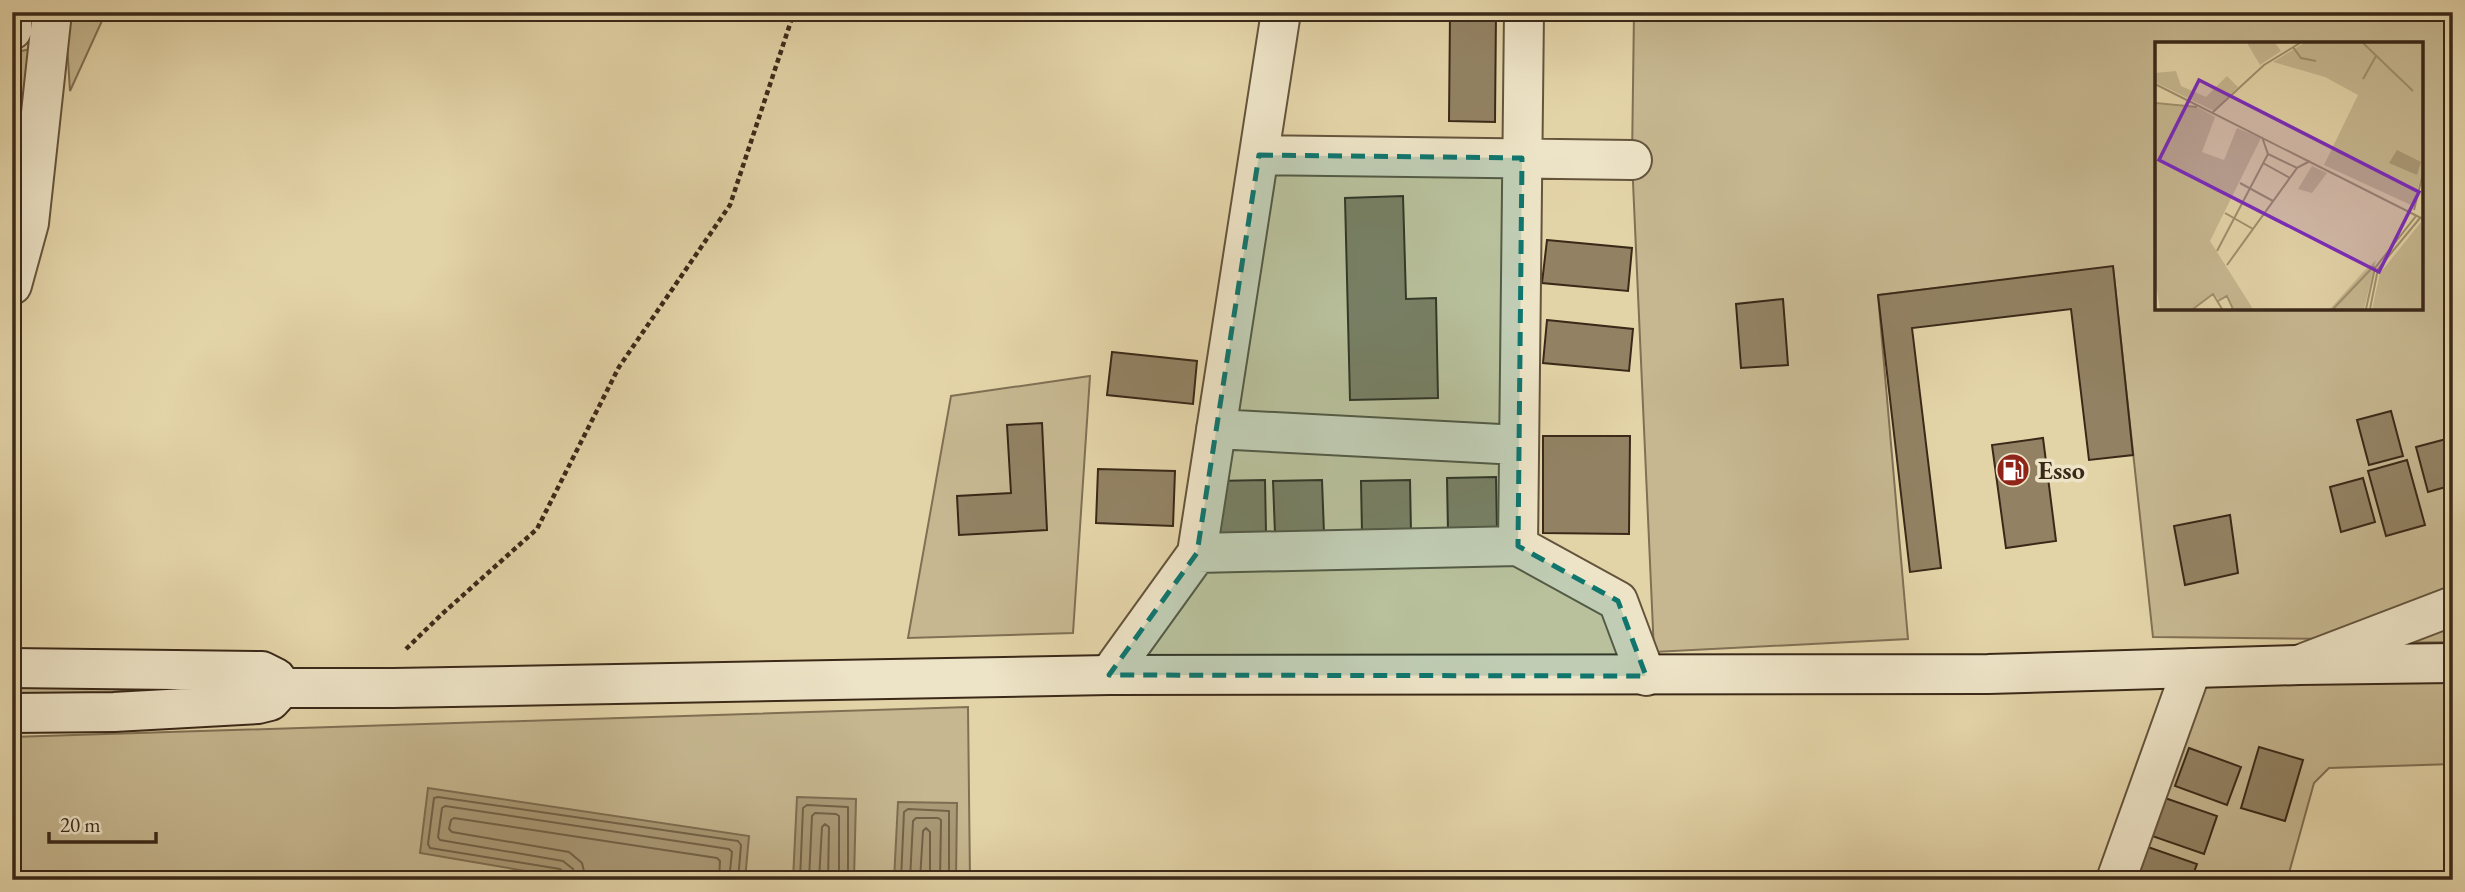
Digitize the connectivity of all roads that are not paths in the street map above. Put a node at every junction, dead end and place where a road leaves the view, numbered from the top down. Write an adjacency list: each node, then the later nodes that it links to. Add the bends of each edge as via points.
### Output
1 (12, 12): 6 (street)
2 (52, 12): 7 (street)
3 (76, 12): 7 (street)
4 (1281, 12): 8 (street)
5 (1524, 12): 9 (street)
6 (12, 30)
7 (46, 82): 11 (street, via 29,223)
8 (1258, 155): 9 (street); 12 (street)
9 (1522, 158): 10 (street); 13 (street)
10 (1632, 160)
11 (12, 285)
12 (1216, 429): 13 (street); 15 (street)
13 (1519, 445): 14 (street)
14 (1518, 546): 15 (street); 22 (street, via 1618,601)
15 (1197, 553): 21 (street)
16 (2453, 606): 18 (street)
17 (2453, 663): 18 (street)
18 (2299, 665): 20 (street)
19 (12, 668): 23 (street, via 262,671 276,678)
20 (2192, 668): 22 (street); 25 (street)
21 (1109, 675): 22 (street); 23 (street)
22 (1646, 676)
23 (282, 688): 24 (street, via 270,701 258,704)
24 (12, 713)
25 (2116, 880)

